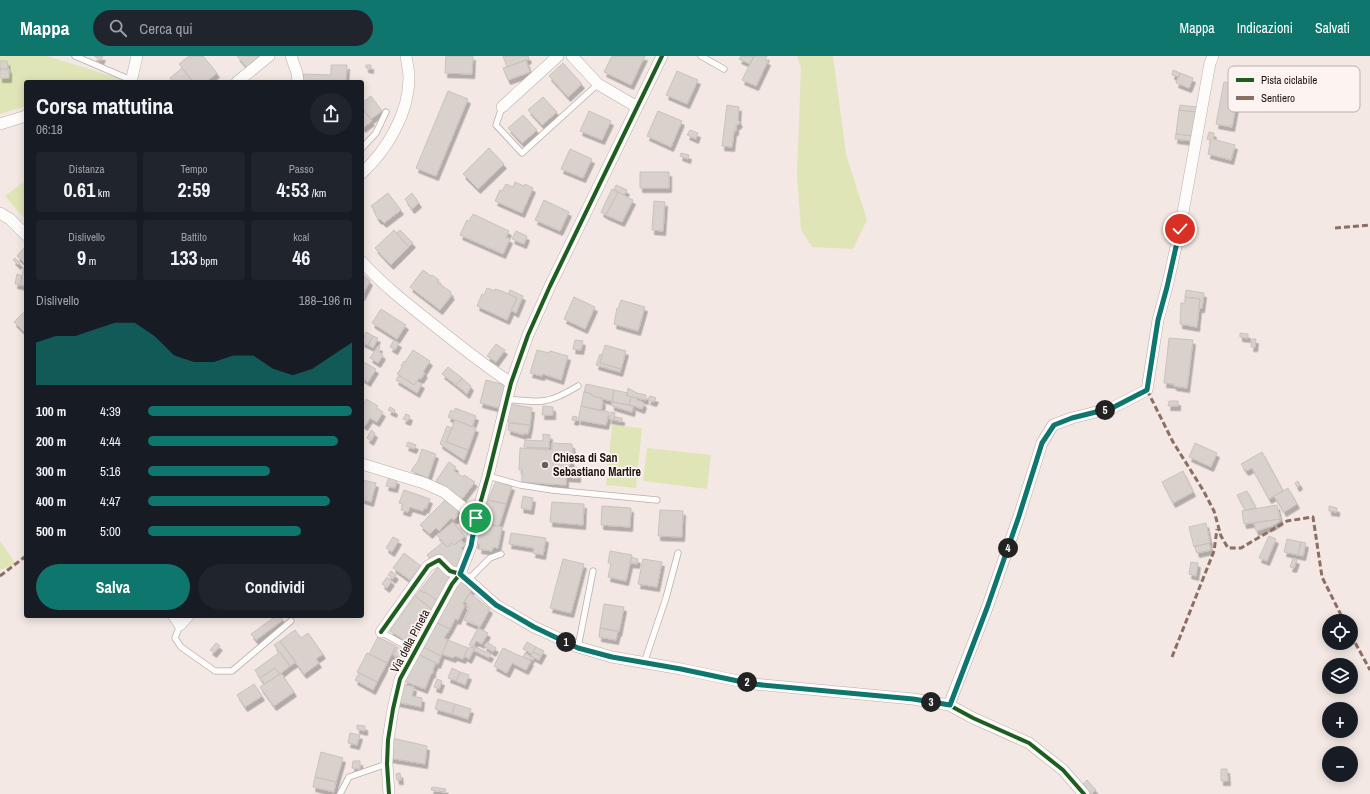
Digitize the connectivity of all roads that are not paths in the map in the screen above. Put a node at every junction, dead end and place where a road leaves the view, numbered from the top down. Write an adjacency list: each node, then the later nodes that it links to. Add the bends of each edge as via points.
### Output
1 (76, 56): 12 (lane)
2 (137, 56): 13 (street)
3 (269, 56): 14 (street)
4 (291, 56): 15 (street)
5 (406, 56): 23 (street, via 409,77 407,97 393,134 374,162)
6 (558, 56): 17 (street)
7 (572, 56): 16 (street)
8 (662, 56): 18 (street, Via della Pineta)
9 (701, 56): 11 (lane)
10 (1213, 56): 44 (street, via 1180,229 1158,320 1147,390 1112,408 1054,425 1042,443 987,608)
11 (724, 69)
12 (129, 80)
13 (131, 80)
14 (239, 80)
15 (298, 80)
16 (598, 84): 17 (lane, via 522,153 496,125); 18 (street)
17 (502, 107)
18 (637, 107): 27 (street, Via della Pineta, via 550,286 528,335)
19 (386, 112): 22 (lane, via 376,133)
20 (24, 117): 21 (street)
21 (0, 124)
22 (364, 146)
23 (364, 171)
24 (0, 213): 25 (street)
25 (24, 233)
26 (364, 264): 27 (street, via 400,299 489,369)
27 (511, 383): 29 (street, Via della Pineta)
28 (578, 386): 29 (lane, via 563,396 550,400 537,402)
29 (507, 399): 31 (street, Via della Pineta)
30 (364, 465): 33 (street, via 424,483 444,492)
31 (488, 476): 32 (lane, via 552,490); 33 (street, Via della Pineta)
32 (657, 500)
33 (476, 518): 37 (street, Via della Pineta)
34 (678, 553): 43 (lane)
35 (501, 554): 37 (lane, via 490,558)
36 (593, 571): 41 (lane)
37 (464, 577): 40 (street, via 450,571 439,560 428,566); 41 (street, via 496,605); 42 (street, Via della Pineta, via 452,584)
38 (177, 620): 39 (lane, via 175,638 181,647 215,671 232,671)
39 (291, 621)
40 (381, 632): 42 (lane)
41 (578, 648): 43 (street)
42 (415, 651): 45 (street, Via della Pineta, via 400,679 392,709)
43 (644, 662): 44 (street, via 752,684 913,699)
44 (950, 705): 48 (street, via 1029,743 1063,770)
45 (387, 764): 46 (lane, via 349,777); 47 (street, Via della Pineta)
46 (340, 794)
47 (389, 794)
48 (1084, 794)

